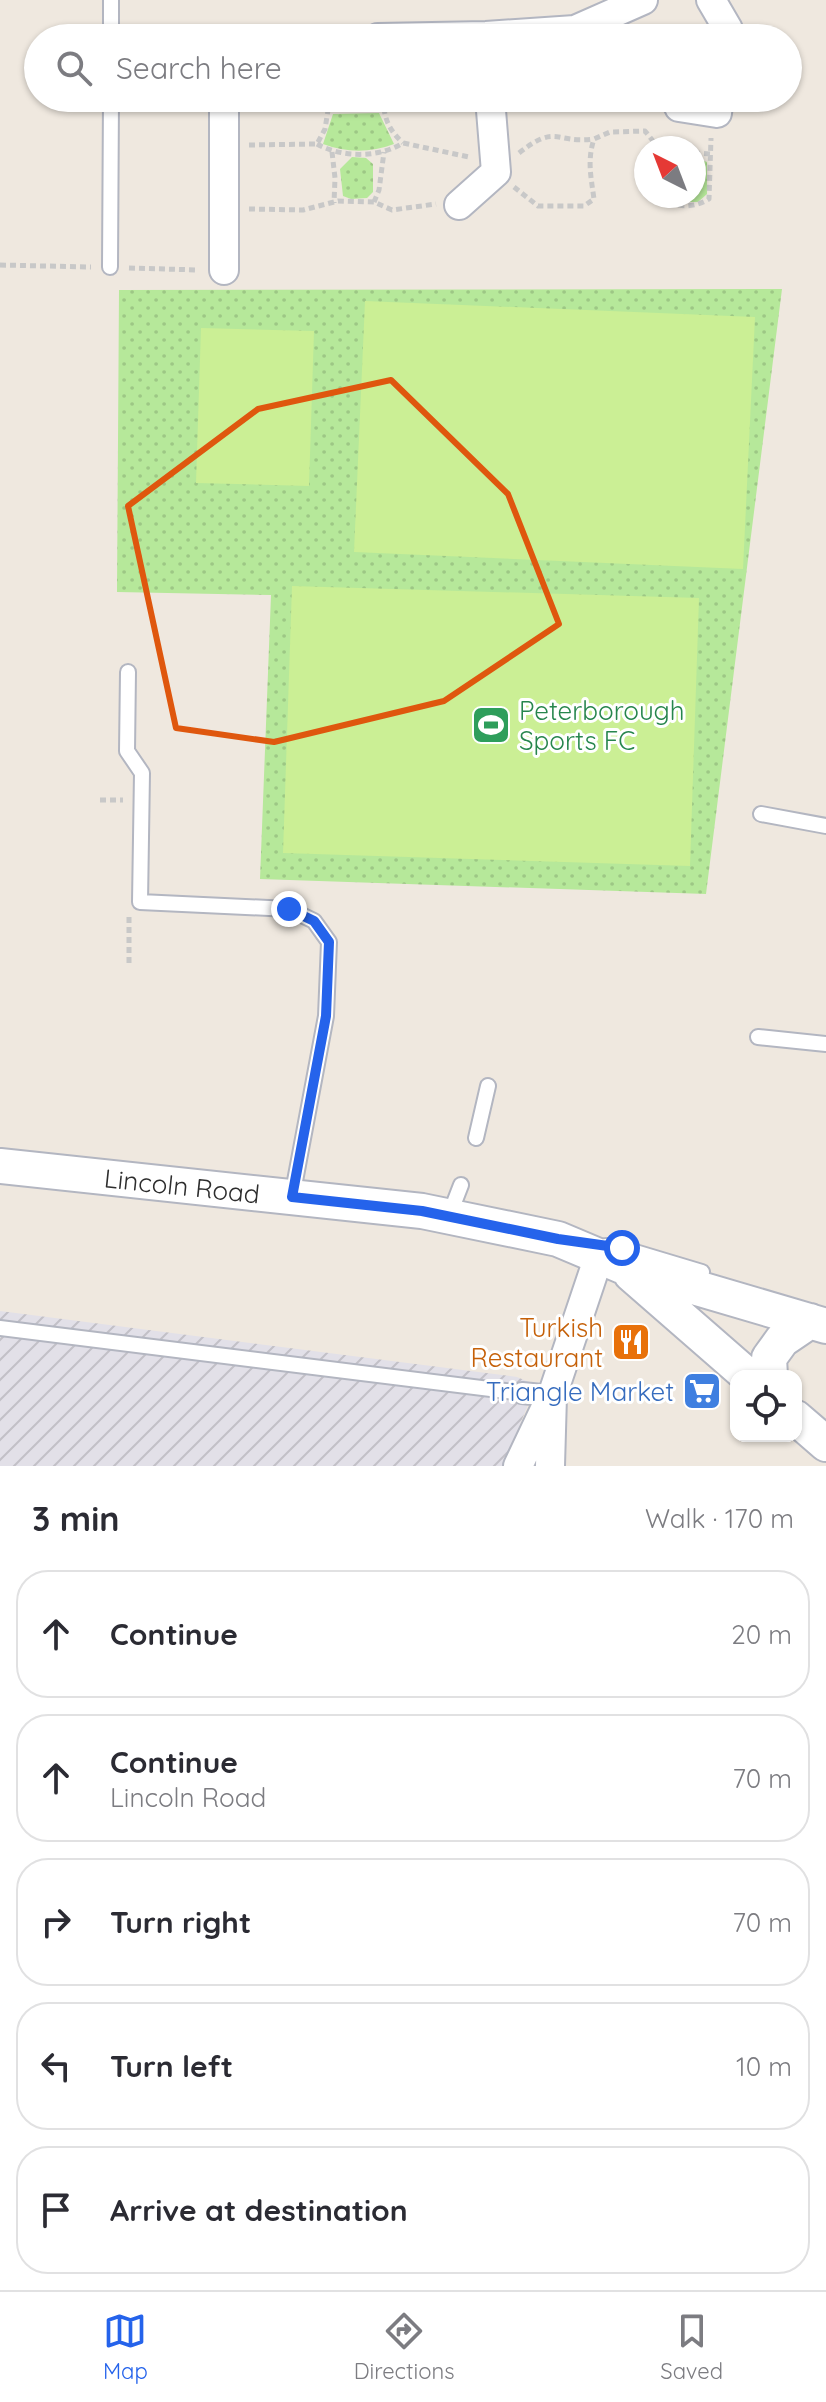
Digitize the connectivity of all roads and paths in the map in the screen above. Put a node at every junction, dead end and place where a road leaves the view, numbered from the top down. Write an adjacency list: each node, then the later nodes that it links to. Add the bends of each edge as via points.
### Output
1 (111, 0): 4 (lane)
2 (711, 0): 6 (street)
3 (629, 2): 5 (street)
4 (111, 24)
5 (587, 24)
6 (725, 24)
7 (111, 112): 29 (lane)
8 (224, 112): 16 (street)
9 (328, 112): 17 (path)
10 (384, 112): 15 (path, via 392,133)
11 (491, 112): 22 (street)
12 (715, 112): 21 (path)
13 (649, 136): 14 (path, via 633,129)
14 (594, 139): 22 (path, via 549,134); 22 (path, via 589,169 594,199 589,204 538,206)
15 (403, 143): 19 (path); 22 (path)
16 (224, 144): 17 (path); 27 (street)
17 (317, 144): 18 (path)
18 (332, 152): 19 (path); 25 (path)
19 (384, 152): 24 (path)
20 (706, 154): 21 (path)
21 (711, 154): 23 (path)
22 (495, 166): 26 (street)
23 (706, 201)
24 (374, 202): 25 (path); 26 (path, via 392,210)
25 (334, 203): 27 (path, via 303,210)
26 (459, 205)
27 (224, 208): 30 (street)
28 (0, 265): 29 (path)
29 (110, 267): 30 (path)
30 (224, 270)
31 (128, 672): 40 (lane, via 127,751 142,773 140,902 289,909 314,921 329,942 326,1016)
32 (761, 814): 33 (lane)
33 (826, 826)
34 (758, 1037): 35 (lane)
35 (826, 1044)
36 (488, 1086): 37 (lane)
37 (476, 1138)
38 (0, 1166): 40 (street, Lincoln Road)
39 (461, 1185): 41 (lane)
40 (292, 1197): 41 (street, Lincoln Road)
41 (449, 1216): 42 (street, Lincoln Road)
42 (558, 1239): 43 (street, Lincoln Road); 44 (lane, via 622,1248)
43 (610, 1261): 45 (street, Lincoln Road); 47 (street); 50 (street)
44 (711, 1275)
45 (818, 1324): 48 (street, via 782,1340 769,1358)
46 (0, 1328): 49 (lane)
47 (741, 1370)
48 (770, 1370)
49 (522, 1393): 50 (street)
50 (552, 1396): 53 (street); 54 (street)
51 (802, 1423): 52 (street)
52 (826, 1444)
53 (518, 1466)
54 (550, 1466)

